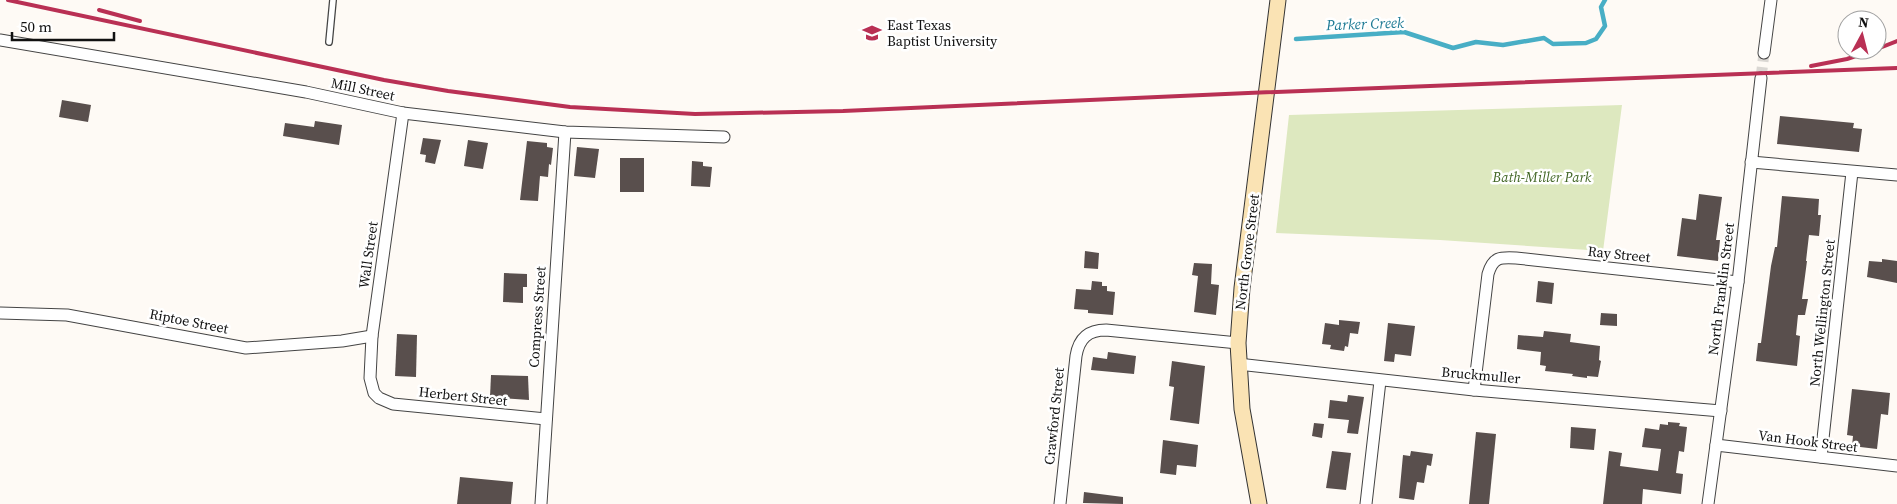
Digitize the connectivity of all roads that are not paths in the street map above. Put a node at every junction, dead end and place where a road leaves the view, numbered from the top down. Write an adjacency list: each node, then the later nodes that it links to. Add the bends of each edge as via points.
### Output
1 (333, 0): 5 (lane)
2 (1278, 0): 17 (main road, North Grove Street)
3 (1771, 0): 6 (street)
4 (0, 40): 8 (street, Mill Street, via 306,92)
5 (329, 42)
6 (1764, 54)
7 (1761, 78): 11 (street, North Franklin Street)
8 (403, 113): 9 (street, Mill Street); 16 (street, Wall Street)
9 (565, 132): 10 (street, Mill Street); 23 (street, Compress Street)
10 (724, 137)
11 (1751, 162): 12 (street); 14 (street, North Franklin Street)
12 (1852, 172): 13 (street); 25 (street, North Wellington Street)
13 (1897, 175)
14 (1738, 282): 20 (street, Ray Street, via 1516,258 1498,259 1492,263 1488,274); 22 (street, North Franklin Street)
15 (0, 313): 16 (street, Riptoe Street, via 68,315 246,348 342,342)
16 (372, 336): 21 (street, Wall Street, via 371,386)
17 (1238, 343): 18 (main road, North Grove Street); 28 (street, Crawford Street, via 1106,330 1086,334 1077,346)
18 (1238, 364): 19 (street, Bruckmuller); 29 (main road, North Grove Street, via 1242,410)
19 (1380, 381): 20 (street, Bruckmuller); 30 (street)
20 (1474, 390): 22 (street, Bruckmuller)
21 (379, 398): 23 (street, Herbert Street, via 394,404)
22 (1721, 410): 24 (street, North Franklin Street)
23 (546, 419): 27 (street, Compress Street)
24 (1716, 445): 25 (street, Van Hook Street); 31 (street, North Franklin Street)
25 (1821, 457): 26 (street, Van Hook Street)
26 (1897, 466)
27 (541, 504)
28 (1060, 504)
29 (1259, 504)
30 (1366, 504)
31 (1708, 504)

